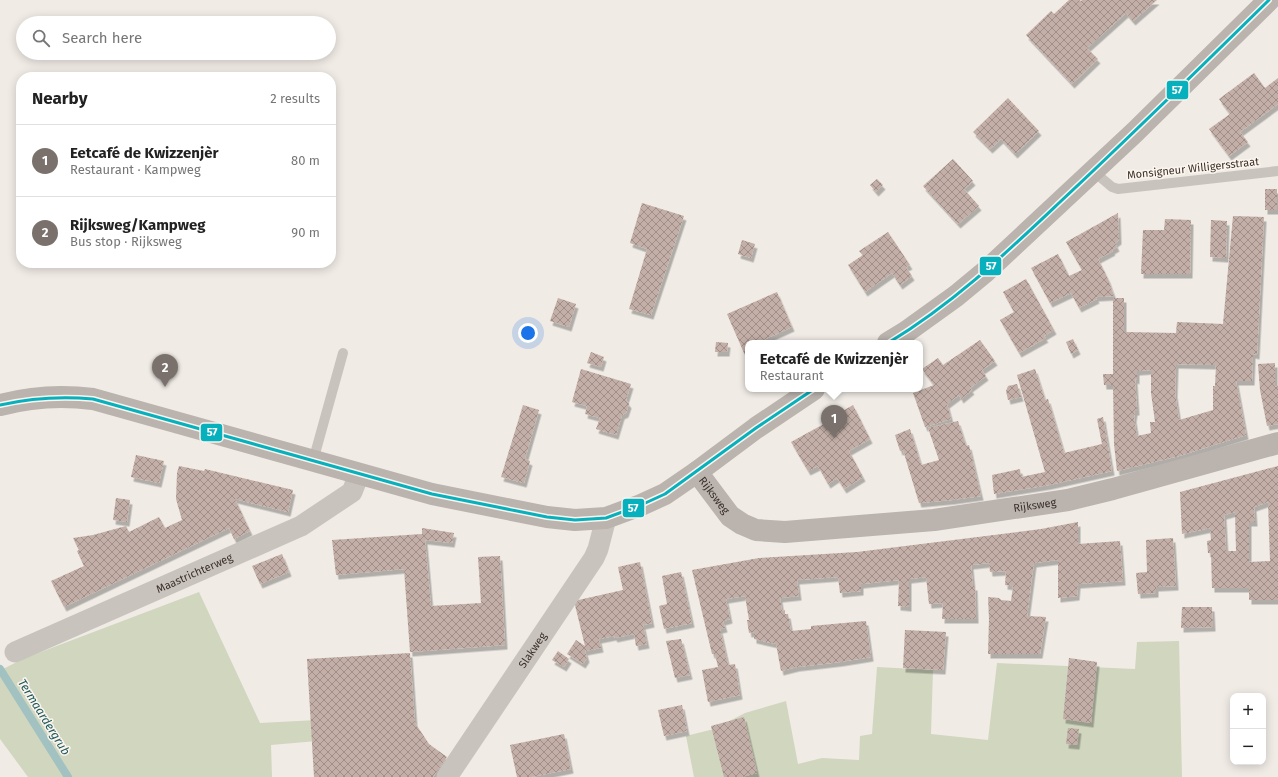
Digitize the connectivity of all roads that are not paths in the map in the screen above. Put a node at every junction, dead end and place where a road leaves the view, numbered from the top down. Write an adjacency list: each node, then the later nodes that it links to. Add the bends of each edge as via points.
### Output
1 (1270, 0): 2 (street); 4 (main road)
2 (1278, 7)
3 (1278, 170): 4 (lane, Monsigneur Willigersstraat, via 1118,188 1112,187)
4 (1094, 171): 5 (main road, via 985,272 956,296)
5 (893, 340)
6 (342, 353): 10 (lane)
7 (810, 392): 11 (main road)
8 (0, 405): 10 (main road, Rijksweg, via 20,400 76,397 94,399)
9 (1278, 443): 11 (main road, Rijksweg, via 1068,500 934,520 785,532 756,530 730,516)
10 (313, 461): 12 (main road, Rijksweg)
11 (697, 472): 13 (main road, Rijksweg, via 665,494 641,506)
12 (359, 474): 13 (main road, Rijksweg, via 432,494 547,517 575,520); 14 (street, Maastrichterweg, via 352,492 301,526)
13 (606, 518): 15 (street, Slakweg, via 594,558)
14 (15, 652)
15 (447, 777)

